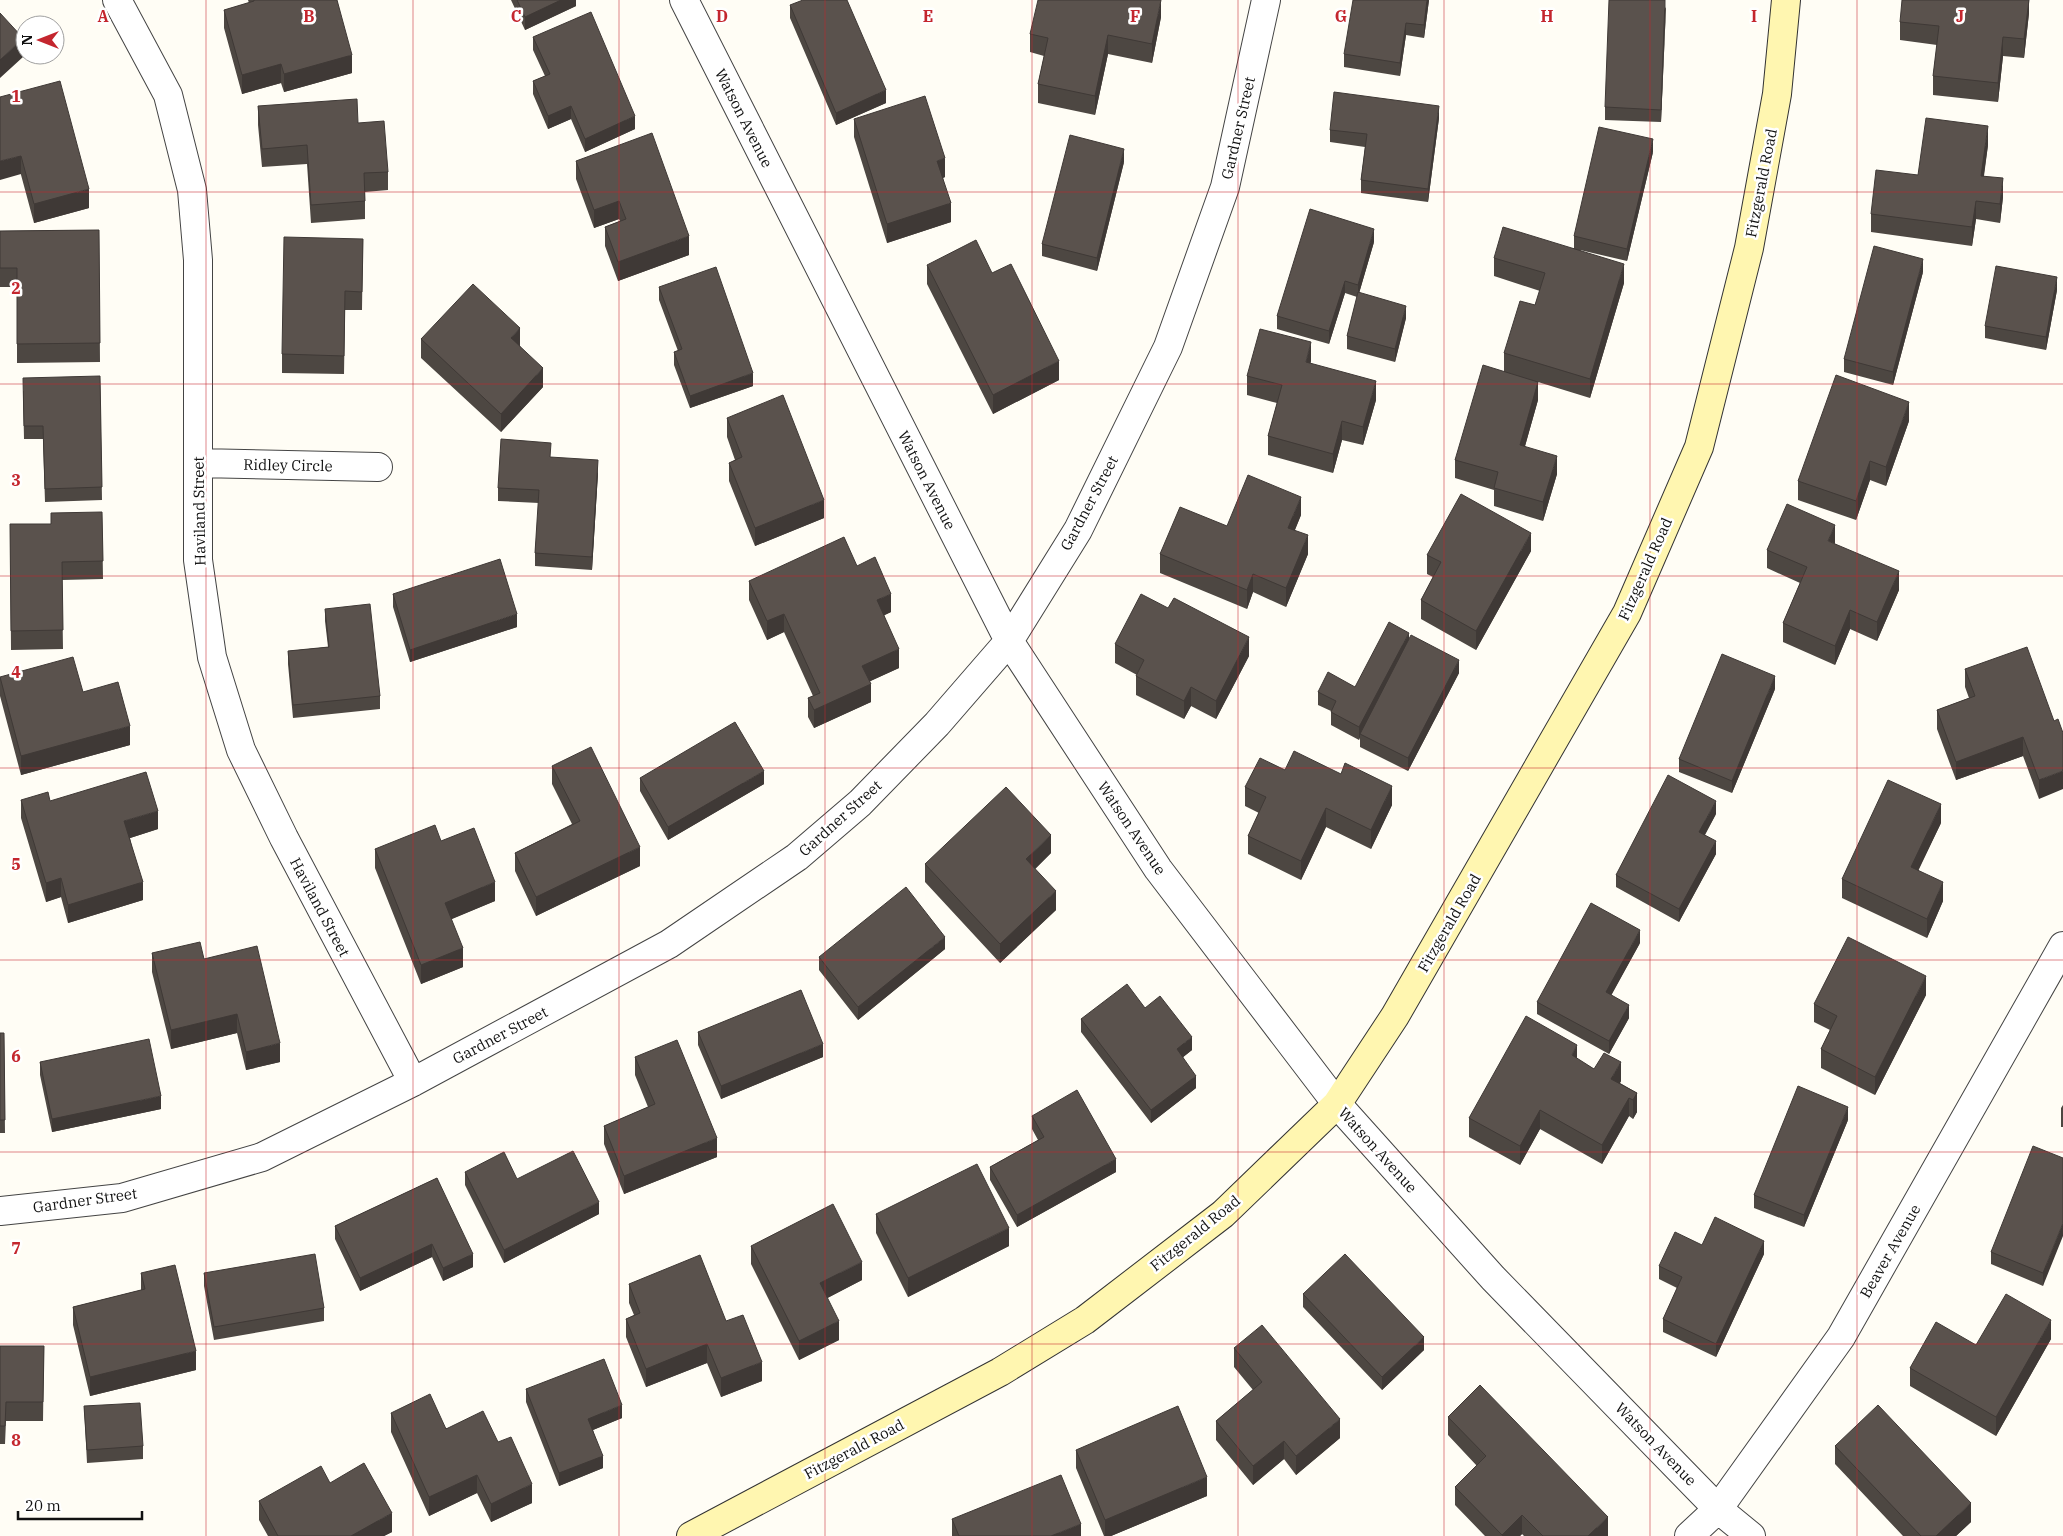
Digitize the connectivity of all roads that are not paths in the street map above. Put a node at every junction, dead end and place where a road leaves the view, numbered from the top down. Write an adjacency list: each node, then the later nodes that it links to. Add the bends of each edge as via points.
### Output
1 (117, 0): 5 (street, Haviland Street, via 168,95 192,190 198,260)
2 (684, 0): 7 (street, Watson Avenue)
3 (1266, 0): 7 (street, Gardner Street, via 1225,187 1168,348 1078,530)
4 (1786, 0): 10 (main road, Fitzgerald Road, via 1778,94 1749,248 1699,447 1627,614 1395,1016)
5 (198, 462): 6 (street, Ridley Circle); 9 (street, Haviland Street, via 198,560 212,657 241,750)
6 (378, 467)
7 (1008, 641): 9 (street, Gardner Street, via 937,724 860,803 797,857 669,944); 10 (street, Watson Avenue, via 1158,869)
8 (2063, 946): 12 (street, Beaver Avenue, via 1841,1337)
9 (413, 1082): 11 (street, Gardner Street, via 262,1157 122,1198)
10 (1337, 1104): 12 (street, Watson Avenue, via 1493,1278); 13 (main road, Fitzgerald Road, via 1222,1214 1085,1320 1000,1372)
11 (0, 1211)
12 (1718, 1509): 14 (street, Beaver Avenue); 15 (street, Watson Avenue)
13 (691, 1536)
14 (1689, 1536)
15 (1751, 1536)

